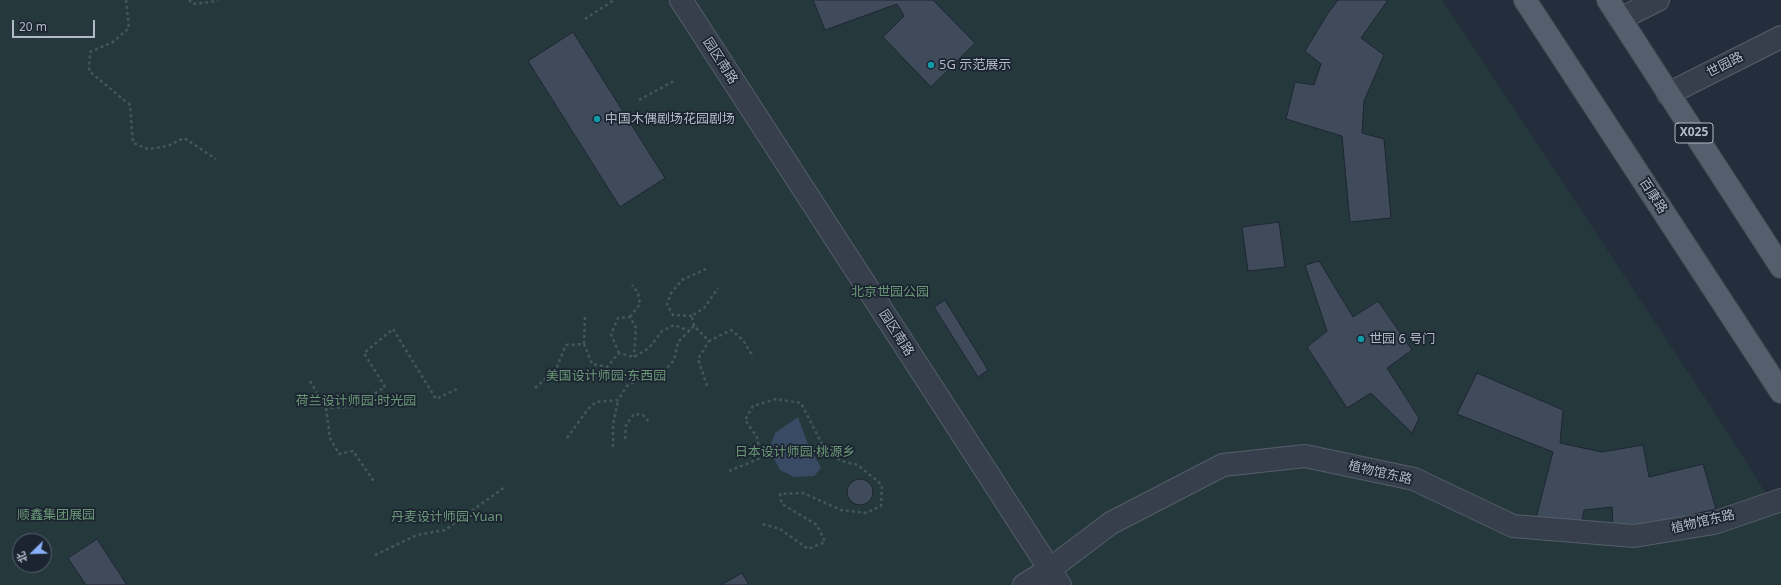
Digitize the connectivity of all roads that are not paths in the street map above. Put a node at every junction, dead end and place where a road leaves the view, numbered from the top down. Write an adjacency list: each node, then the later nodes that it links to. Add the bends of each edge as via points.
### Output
1 (681, 0): 11 (street, 园区南路)
2 (1524, 0): 9 (main road, 百康路)
3 (1608, 0): 5 (main road, X025)
4 (1658, 0): 5 (street)
5 (1620, 19): 7 (main road, X025)
6 (1781, 37): 7 (street, 世园路)
7 (1668, 94): 8 (main road, X025)
8 (1781, 267)
9 (1781, 392)
10 (1781, 500): 11 (street, 植物馆东路, via 1714,523 1634,536 1513,526 1414,479 1305,456 1223,465 1111,523)
11 (1055, 577): 12 (street, 植物馆东路)
12 (1024, 585)

